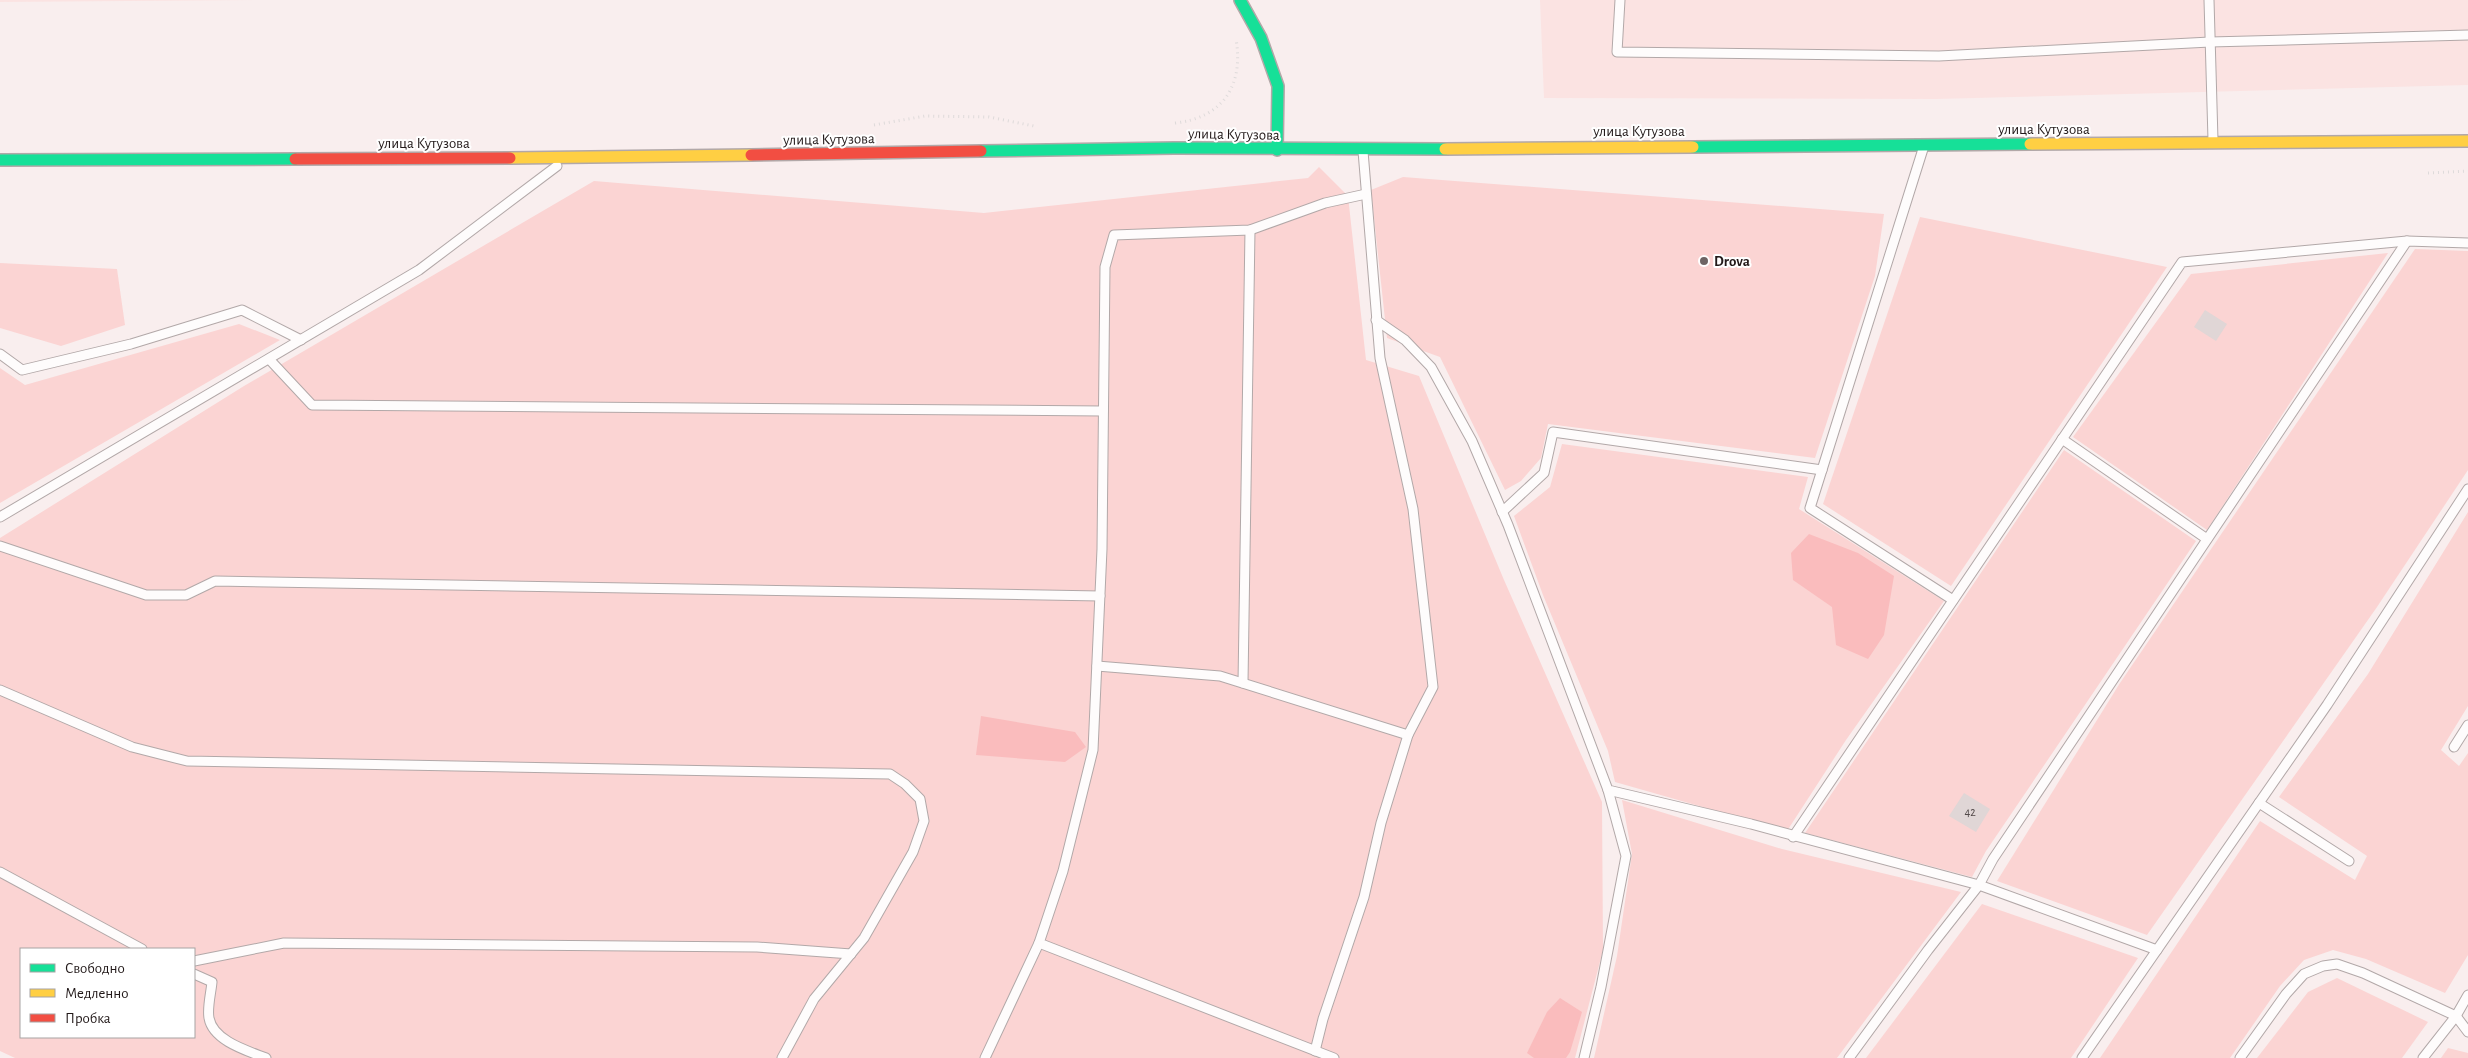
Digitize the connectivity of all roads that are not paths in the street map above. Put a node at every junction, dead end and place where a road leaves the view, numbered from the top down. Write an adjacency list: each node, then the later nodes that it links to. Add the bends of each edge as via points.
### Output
1 (1240, 0): 10 (main road, via 1262,38 1278,86)
2 (1620, 0): 5 (lane, via 1617,52 1939,56)
3 (2210, 0): 5 (lane)
4 (2468, 35): 5 (lane)
5 (2210, 42): 8 (lane)
6 (2468, 141): 8 (main road, улица Кутузова)
7 (1925, 144): 8 (main road, улица Кутузова); 9 (main road, улица Кутузова); 23 (lane)
8 (2213, 144)
9 (1363, 148): 10 (main road, улица Кутузова); 13 (lane)
10 (1277, 150): 11 (main road, улица Кутузова, via 1174,148)
11 (568, 158): 12 (main road, улица Кутузова); 18 (lane, via 418,270)
12 (0, 160)
13 (1366, 194): 14 (lane, via 1325,203); 17 (lane)
14 (1250, 230): 21 (lane, via 1114,235 1105,266); 32 (lane)
15 (2407, 241): 16 (lane); 22 (lane, via 2182,262); 27 (lane)
16 (2468, 244)
17 (1376, 320): 25 (lane, via 1406,340 1431,367 1472,441); 35 (lane, via 1380,358 1413,509 1433,687)
18 (301, 340): 19 (lane, via 242,310 131,344 22,370); 20 (lane)
19 (0, 354)
20 (269, 359): 21 (lane, via 312,405); 26 (lane)
21 (1103, 411): 29 (lane)
22 (2062, 439): 27 (lane); 30 (lane)
23 (1822, 470): 25 (lane, via 1553,432 1544,473); 30 (lane, via 1810,508)
24 (2468, 489): 38 (lane)
25 (1502, 512): 37 (lane)
26 (0, 517)
27 (2207, 539): 42 (lane, via 1992,859)
28 (0, 546): 29 (lane, via 146,595 186,595 215,581)
29 (1100, 596): 31 (lane)
30 (1953, 600): 39 (lane)
31 (1097, 666): 32 (lane, via 1220,676); 43 (lane, via 1093,750 1063,871)
32 (1243, 683): 35 (lane)
33 (0, 690): 46 (lane, via 132,747 187,761 890,774 920,798 924,821 913,852 864,938)
34 (2468, 725): 36 (lane)
35 (1408, 735): 52 (lane, via 1381,823 1364,896)
36 (2454, 747)
37 (1608, 790): 39 (lane); 57 (lane, via 1626,856)
38 (2259, 803): 40 (lane); 45 (lane)
39 (1793, 837): 42 (lane)
40 (2350, 861)
41 (0, 872): 44 (lane)
42 (1979, 885): 45 (lane); 58 (lane)
43 (1039, 943): 52 (lane); 55 (lane)
44 (140, 948)
45 (2157, 950): 59 (lane)
46 (851, 954): 47 (lane, via 757,947 284,943); 54 (lane, via 814,999)
47 (195, 961)
48 (195, 974): 53 (lane, via 212,982 209,1019 217,1031 229,1043)
49 (2468, 995): 50 (lane)
50 (2456, 1016): 51 (lane); 60 (lane, via 2363,973 2337,964 2323,966 2304,974); 61 (lane)
51 (2468, 1032)
52 (1315, 1051): 56 (lane)
53 (266, 1058)
54 (782, 1058)
55 (985, 1058)
56 (1334, 1058)
57 (1584, 1058)
58 (1849, 1058)
59 (2082, 1058)
60 (2240, 1058)
61 (2423, 1058)

